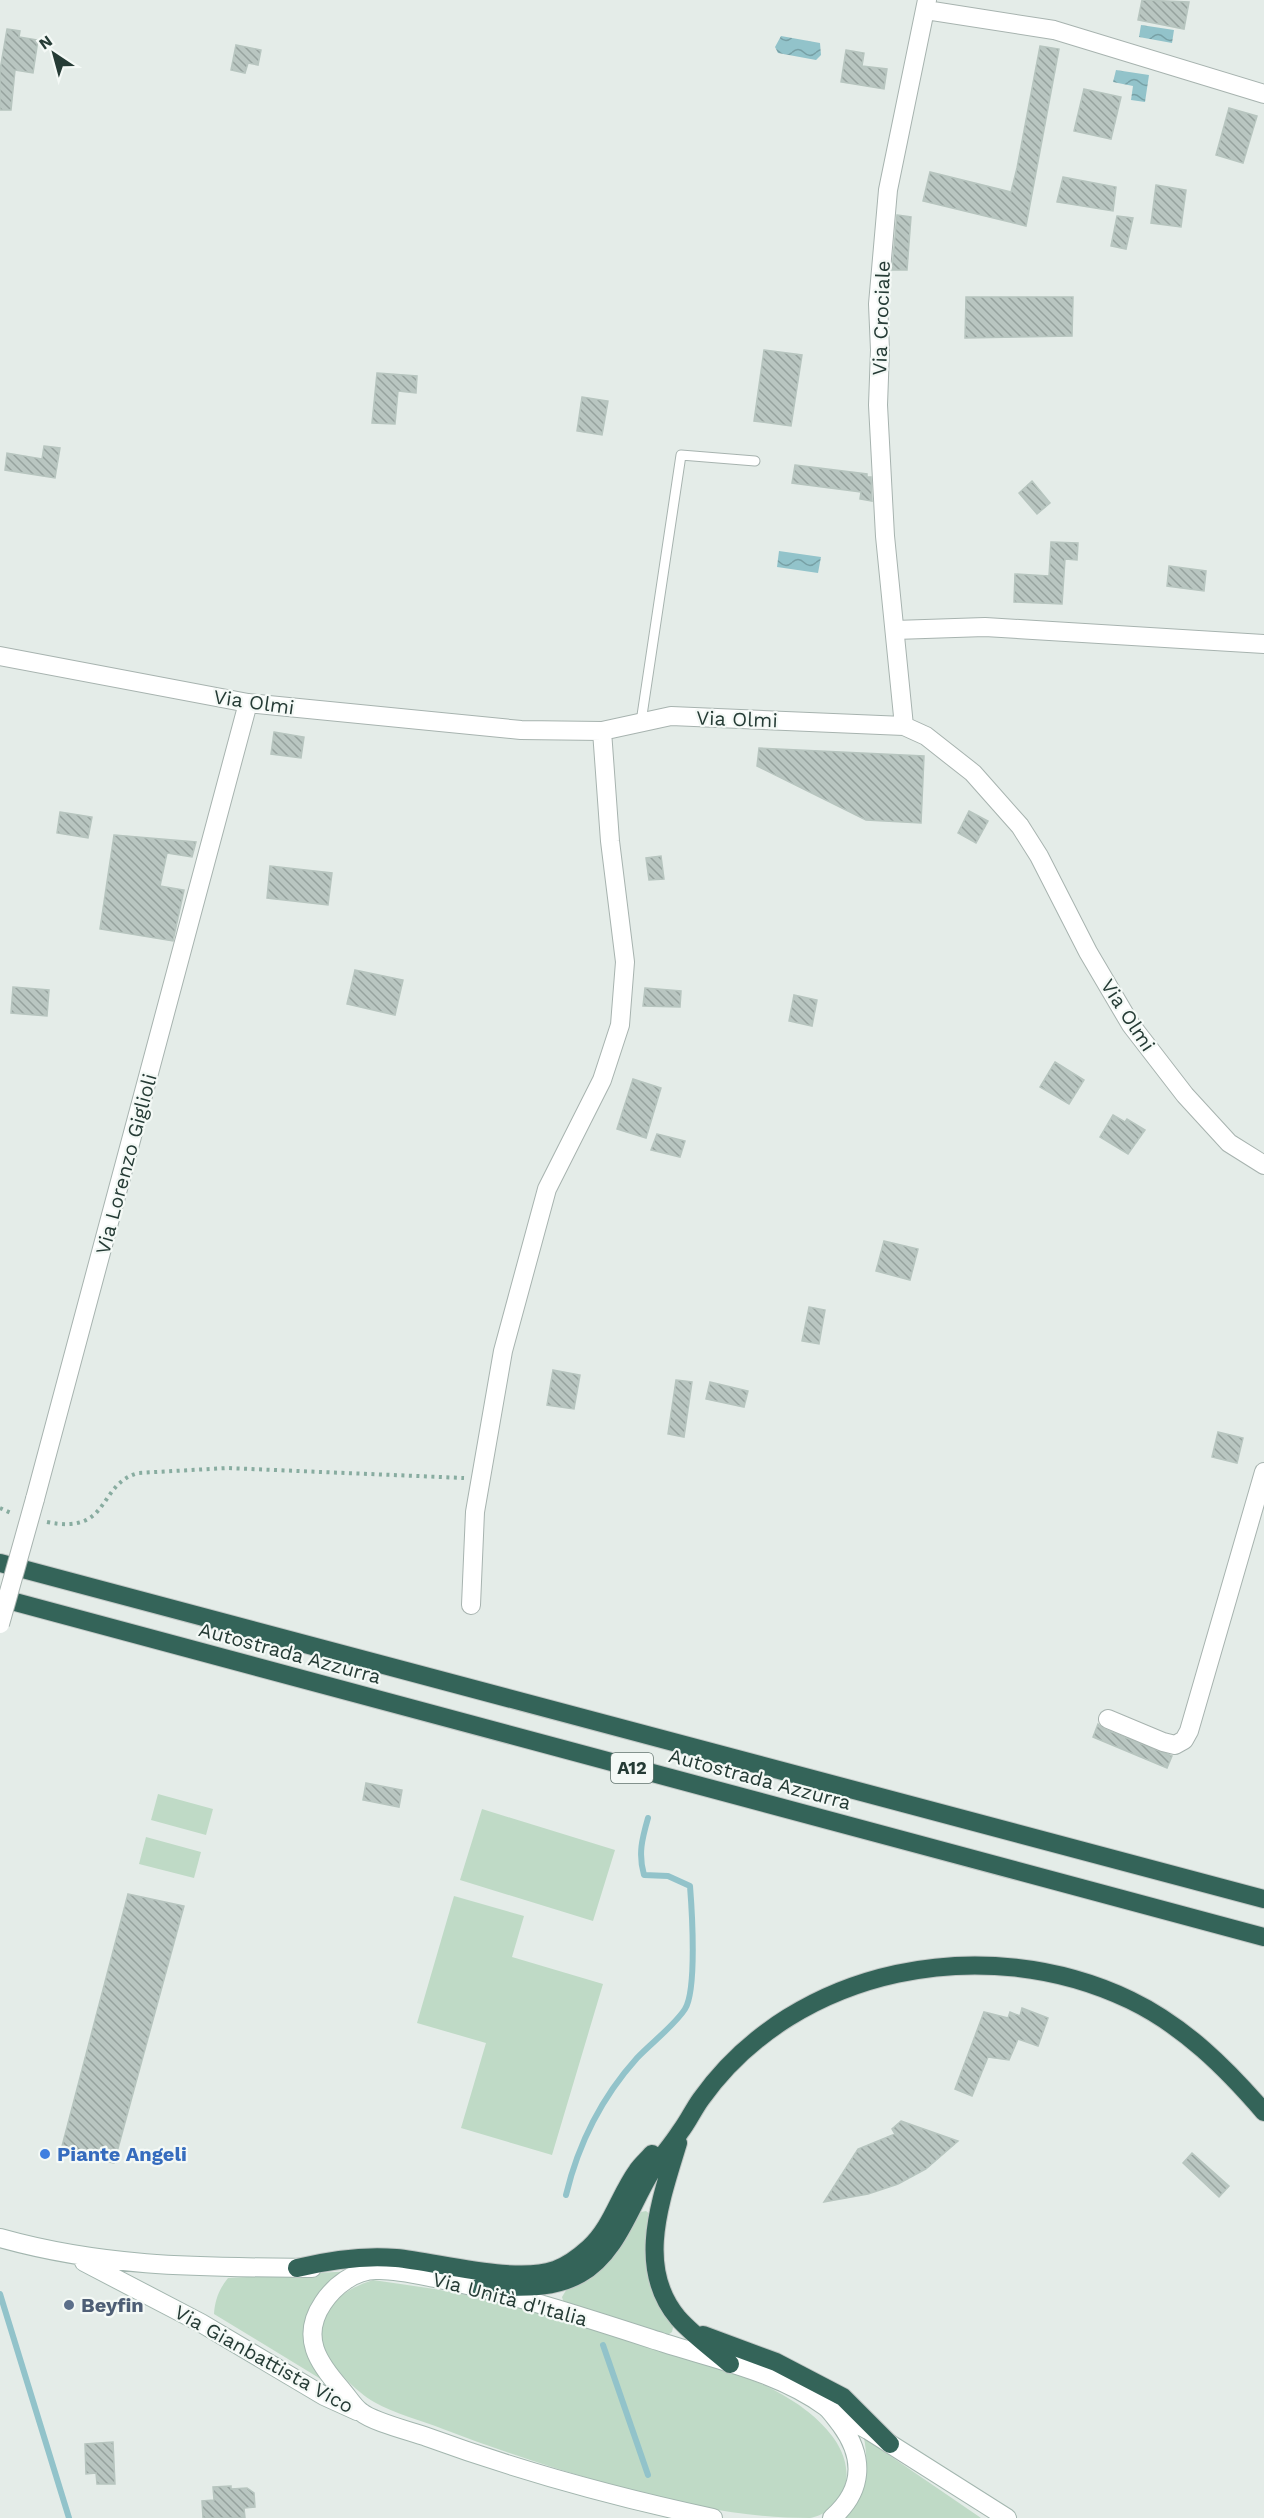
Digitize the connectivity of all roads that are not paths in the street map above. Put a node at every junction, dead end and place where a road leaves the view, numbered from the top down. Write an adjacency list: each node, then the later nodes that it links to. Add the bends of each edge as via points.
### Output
1 (926, 5): 2 (street, Via Crociale, via 1054,30); 4 (street, Via Crociale, via 888,190 878,304 884,524)
2 (1264, 94)
3 (754, 461): 8 (lane, via 681,455)
4 (895, 630): 5 (street, via 986,627); 9 (street, Via Crociale)
5 (1264, 644)
6 (0, 656): 7 (street, Via Olmi)
7 (248, 703): 10 (street, Via Olmi, via 521,730); 16 (street, Via Lorenzo Giglioli, bridge)
8 (641, 722): 9 (street, Via Olmi, via 671,716); 10 (street, Via Olmi)
9 (904, 726): 11 (street, Via Olmi, via 926,736 973,773 1020,826 1131,1025 1185,1095 1229,1143)
10 (602, 731): 15 (street, via 625,962 620,1025 602,1080 547,1189 503,1351 475,1512)
11 (1264, 1165)
12 (1264, 1472): 17 (street, via 1184,1740 1175,1745 1163,1743)
13 (0, 1563): 18 (highway, Autostrada Azzurra / A12)
14 (0, 1598): 21 (highway, Autostrada Azzurra / A12)
15 (471, 1605)
16 (0, 1624)
17 (1108, 1719)
18 (1200, 1881): 19 (highway); 20 (highway, Autostrada Azzurra / A12)
19 (1264, 1892)
20 (1264, 1899)
21 (1264, 1937)
22 (1235, 2079): 23 (highway); 24 (highway); 25 (highway, via 1161,2017 1098,1986 1066,1976 961,1964 864,1982 800,2011 771,2030 723,2073)
23 (1264, 2096)
24 (1264, 2112)
25 (681, 2131): 28 (highway, via 654,2151 637,2172 603,2233 580,2255 554,2271 512,2274 396,2258 328,2260); 30 (highway, via 652,2170 613,2243 581,2274 552,2286); 31 (highway, via 660,2204 654,2252 661,2292)
26 (0, 2238): 27 (street, Via Gianbattista Vico)
27 (71, 2255): 28 (street, Via Gianbattista Vico, via 148,2265); 34 (street, Via Gianbattista Vico, via 201,2323 324,2396)
28 (297, 2268): 29 (street, Via Gianbattista Vico)
29 (374, 2269): 30 (street, Via Unità d'Italia); 34 (street, Via Unità d'Italia, via 349,2277 334,2289 313,2321 316,2358)
30 (480, 2287): 32 (street, Via Unità d'Italia)
31 (691, 2331): 32 (highway); 35 (highway, via 776,2362 843,2397)
32 (730, 2364): 33 (street, Via Unità d'Italia, via 801,2392)
33 (829, 2409): 35 (street, Via Unità d'Italia); 37 (street, Via Unità d'Italia, via 856,2453 857,2474 851,2498)
34 (362, 2413): 36 (street, Via Unità d'Italia, via 561,2482)
35 (890, 2444): 38 (street, Via Unità d'Italia)
36 (713, 2518)
37 (832, 2518)
38 (1007, 2518)

